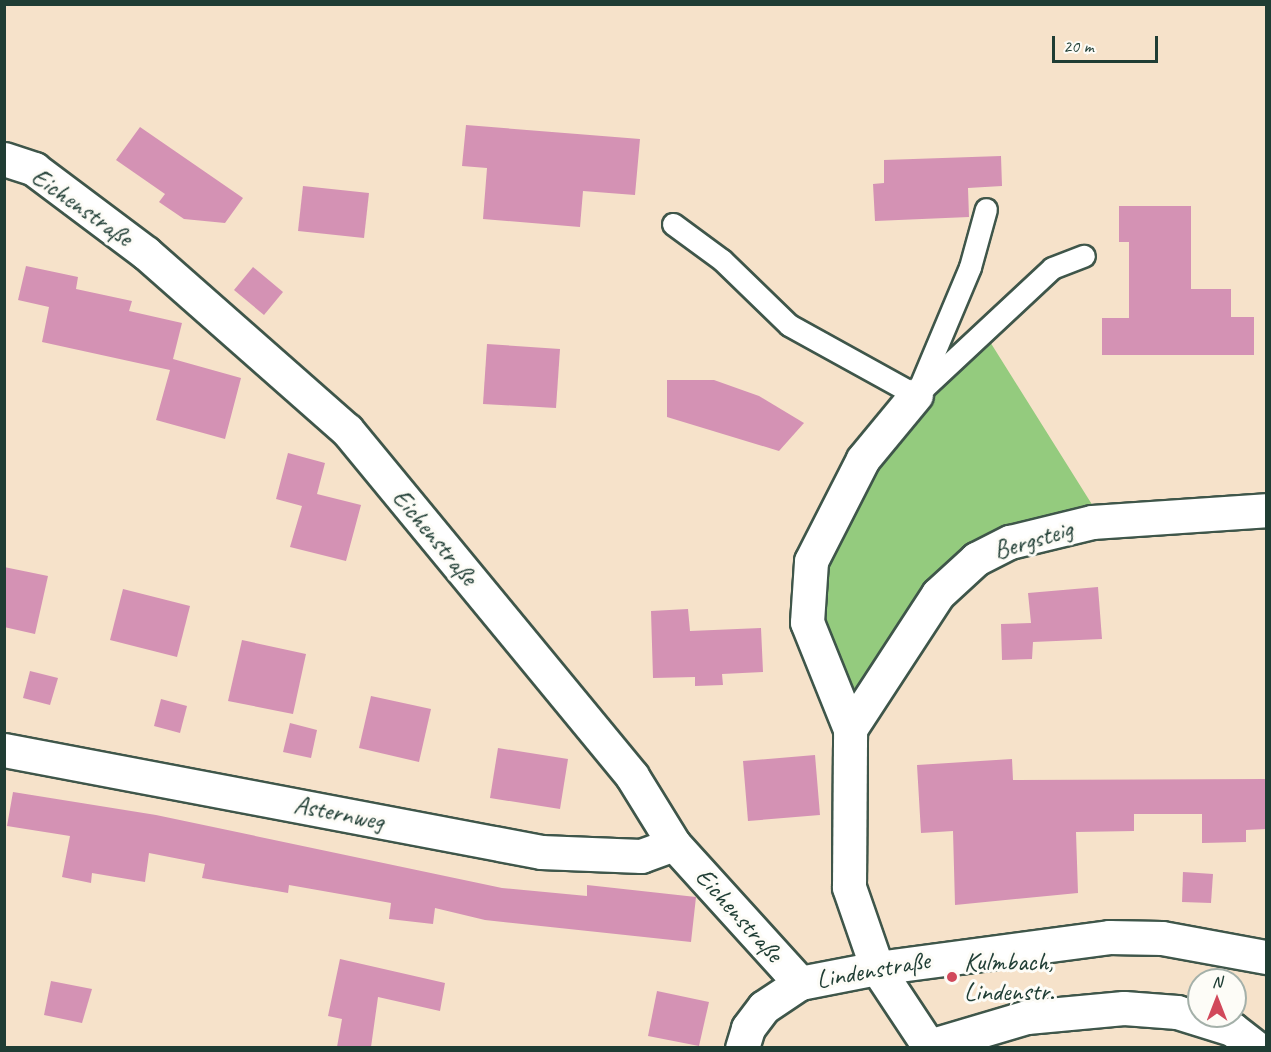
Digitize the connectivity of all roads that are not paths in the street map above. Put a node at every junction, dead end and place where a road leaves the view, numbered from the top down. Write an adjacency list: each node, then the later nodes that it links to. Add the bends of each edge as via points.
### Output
1 (4, 159): 9 (street, Eichenstraße, via 34,169 146,253 347,430 632,776)
2 (986, 209): 5 (lane, via 970,267)
3 (673, 224): 5 (lane, via 722,260 789,325)
4 (1084, 256): 5 (lane, via 1052,268)
5 (916, 395): 7 (street, via 863,459 811,561 807,622)
6 (1266, 510): 7 (street, Bergsteig, via 1092,522 1010,542 976,559 938,594)
7 (850, 729): 11 (street, via 849,887)
8 (4, 750): 9 (street, Asternweg, via 541,852 641,856)
9 (674, 844): 12 (street, Eichenstraße)
10 (1266, 957): 11 (street, Lindenstraße, via 1162,938 1109,937)
11 (877, 968): 12 (street, Lindenstraße); 14 (street)
12 (800, 983): 13 (street, via 764,1007 748,1028)
13 (742, 1047)
14 (930, 1047): 15 (street, via 1027,1017 1124,1008 1177,1012 1232,1029)
15 (1256, 1047)

